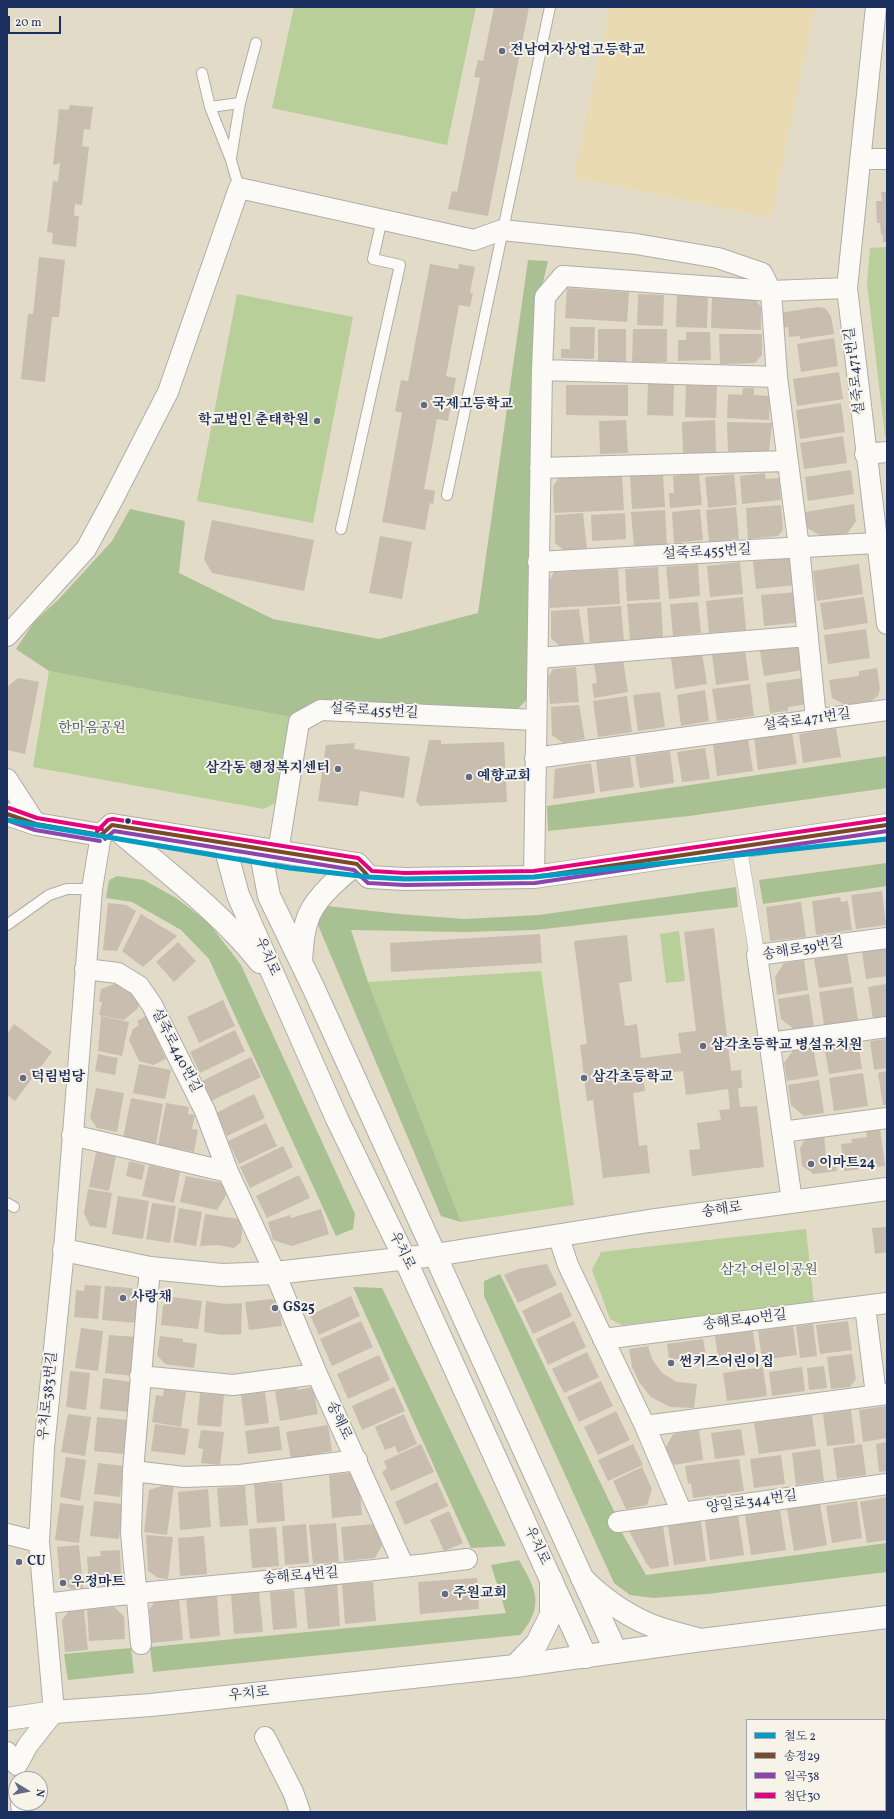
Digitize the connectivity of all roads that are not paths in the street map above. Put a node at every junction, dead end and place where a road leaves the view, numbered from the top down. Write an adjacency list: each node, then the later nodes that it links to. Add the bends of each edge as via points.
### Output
1 (550, 7): 13 (lane)
2 (876, 7): 3 (street, 설죽로471번길)
3 (880, 41): 8 (street, 설죽로471번길)
4 (256, 43): 6 (lane)
5 (202, 73): 7 (lane)
6 (240, 103): 7 (lane); 10 (lane)
7 (210, 107): 10 (lane)
8 (861, 159): 9 (street); 14 (street, 설죽로471번길)
9 (887, 159)
10 (231, 160): 11 (lane)
11 (239, 188): 12 (street); 28 (street, via 168,392 112,501 86,549)
12 (382, 219): 13 (street, via 474,240); 23 (lane, via 374,259 400,265)
13 (502, 230): 15 (street, via 636,244 718,258 762,274); 22 (lane)
14 (846, 288): 15 (street); 19 (street, 설죽로471번길)
15 (771, 291): 16 (street, via 564,276 545,297); 17 (street)
16 (542, 370): 17 (street); 21 (street)
17 (777, 377): 20 (street)
18 (887, 452): 19 (street)
19 (865, 454): 24 (street, 설죽로471번길)
20 (787, 462): 21 (street); 25 (street)
21 (540, 468): 26 (street)
22 (447, 495)
23 (341, 530)
24 (876, 543): 25 (street, 설죽로455번길); 27 (street, 설죽로471번길)
25 (799, 548): 26 (street, 설죽로455번길); 29 (street)
26 (538, 562): 30 (street)
27 (887, 624)
28 (7, 636)
29 (808, 636): 30 (street); 33 (street)
30 (538, 658): 32 (street)
31 (887, 710): 33 (street, 설죽로471번길)
32 (536, 720): 34 (street); 42 (street, 설죽로455번길, via 320,710 299,722)
33 (816, 720): 34 (street, 설죽로471번길)
34 (535, 758): 44 (street)
35 (7, 779): 37 (street)
36 (7, 814): 37 (street)
37 (36, 824): 39 (street)
38 (887, 825): 41 (street)
39 (106, 830): 40 (street); 45 (street); 51 (street, via 219,918 249,947)
40 (224, 843): 42 (street); 51 (street, 우치로, via 238,895)
41 (739, 846): 44 (street); 48 (street)
42 (269, 850): 43 (street); 49 (street, 우치로, via 269,896)
43 (357, 864): 44 (street, via 369,877); 49 (street, via 344,873 310,913 303,938)
44 (534, 877)
45 (92, 890): 46 (lane, via 67,889 49,895); 50 (street)
46 (7, 926)
47 (887, 938): 48 (street, 송해로39번길)
48 (757, 955): 53 (street, 송해로39번길)
49 (301, 964): 62 (street, 우치로)
50 (86, 969): 56 (street); 57 (street, 설죽로440번길, via 118,973 139,986 152,1005 205,1111)
51 (276, 982): 63 (street, 우치로, via 337,1119)
52 (887, 1027): 53 (street)
53 (769, 1043): 55 (street, 송해로39번길)
54 (887, 1118): 55 (street)
55 (782, 1132): 59 (street, 송해로39번길)
56 (72, 1135): 57 (street); 61 (street)
57 (228, 1172): 65 (street, 설죽로440번길)
58 (887, 1189): 59 (street, 송해로)
59 (792, 1201): 60 (street, 송해로)
60 (558, 1235): 62 (street, 송해로); 68 (street, via 568,1265)
61 (64, 1250): 64 (street, 송해로); 79 (street, 우치로383번길, via 44,1448)
62 (435, 1255): 63 (street, 송해로); 82 (street, 우치로)
63 (405, 1259): 65 (street, 송해로); 83 (street, 우치로)
64 (150, 1268): 65 (street, 송해로, via 222,1275); 70 (street)
65 (275, 1273): 69 (street, 송해로)
66 (887, 1303): 67 (street, 송해로40번길)
67 (864, 1306): 68 (street, 송해로40번길); 71 (street)
68 (603, 1339): 72 (street)
69 (316, 1374): 70 (street, via 233,1385); 73 (street, 송해로)
70 (140, 1376): 74 (street)
71 (881, 1394): 72 (street)
72 (645, 1426): 76 (street)
73 (357, 1460): 74 (street, via 240,1475 184,1477); 81 (street, 송해로)
74 (133, 1471): 84 (street, via 131,1533)
75 (887, 1484): 76 (street, 양일로344번길)
76 (682, 1513): 77 (street, 양일로344번길)
77 (618, 1522)
78 (7, 1534): 79 (street)
79 (39, 1542): 85 (street, 우치로383번길)
80 (467, 1559): 81 (street, 송해로4번길)
81 (404, 1567): 84 (street, 송해로4번길)
82 (582, 1578): 87 (street, via 599,1595 621,1610 649,1624); 89 (street, 우치로)
83 (551, 1579): 90 (street, 우치로); 91 (street, via 551,1615 538,1643)
84 (135, 1593): 85 (street, 송해로4번길); 88 (street)
85 (44, 1604): 92 (street, 우치로383번길)
86 (887, 1617): 87 (street, 우치로)
87 (701, 1640): 89 (street, 우치로)
88 (141, 1644)
89 (616, 1652): 90 (street, 우치로)
90 (586, 1657): 91 (street, 우치로)
91 (515, 1666): 92 (street, 우치로, via 151,1705)
92 (54, 1712): 93 (street, 우치로); 95 (street)
93 (7, 1719)
94 (265, 1737): 96 (street, via 293,1792)
95 (14, 1765)
96 (300, 1812)

